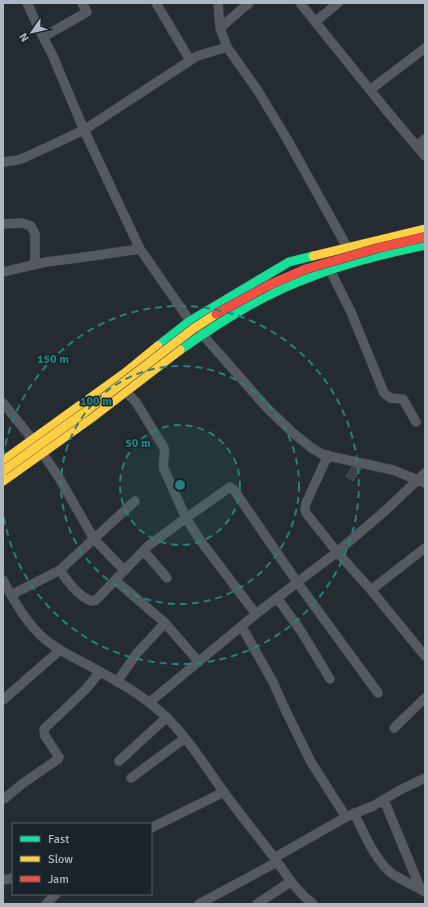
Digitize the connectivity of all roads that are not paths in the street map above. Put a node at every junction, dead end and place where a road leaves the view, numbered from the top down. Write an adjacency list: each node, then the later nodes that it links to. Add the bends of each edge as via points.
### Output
1 (27, 3): 10 (street)
2 (82, 3): 10 (street, via 87,12)
3 (156, 3): 13 (street)
4 (218, 3): 9 (street)
5 (249, 3): 9 (street)
6 (300, 3): 8 (street)
7 (338, 3): 8 (street)
8 (315, 22): 14 (street)
9 (220, 28): 11 (street)
10 (43, 37): 15 (street)
11 (226, 46): 13 (street); 24 (street, via 258,91 287,139)
12 (425, 48): 14 (street)
13 (190, 60): 15 (street)
14 (370, 90): 17 (street)
15 (84, 130): 19 (street, via 26,157); 25 (street)
16 (425, 139): 17 (street)
17 (416, 146): 18 (street)
18 (425, 156)
19 (3, 162)
20 (3, 224): 26 (street, via 22,223 31,226 35,234)
21 (425, 229): 24 (street)
22 (425, 237): 40 (street, bridge, via 306,269 268,285 219,312)
23 (425, 245): 28 (street)
24 (347, 247): 27 (street, via 289,262)
25 (140, 249): 26 (street); 31 (street)
26 (35, 264): 29 (street)
27 (278, 269): 30 (street); 31 (street)
28 (330, 270): 30 (street); 35 (street, via 351,312 384,393 388,398 403,399)
29 (3, 272)
30 (287, 287): 32 (street, via 247,306)
31 (190, 321): 36 (street, via 125,373)
32 (202, 334): 33 (street); 38 (street, via 281,421 313,449)
33 (125, 391): 37 (street); 44 (street, via 134,398 164,448 164,469)
34 (3, 403): 36 (street)
35 (416, 422)
36 (33, 440): 39 (street)
37 (43, 454): 42 (street); 45 (street)
38 (328, 455): 41 (street); 48 (street, via 305,510)
39 (3, 461)
40 (3, 471)
41 (423, 479): 48 (street)
42 (3, 481)
43 (135, 501): 45 (street)
44 (186, 518): 47 (street); 54 (street, via 228,488 232,488); 58 (street)
45 (94, 539): 49 (street); 50 (street)
46 (424, 550): 55 (street)
47 (144, 551): 50 (street); 51 (street)
48 (337, 552): 54 (street); 55 (street)
49 (60, 570): 53 (street, via 75,589 91,601 98,598); 56 (street)
50 (124, 570): 53 (street)
51 (167, 578)
52 (3, 580): 56 (street)
53 (115, 580): 59 (street)
54 (297, 582): 57 (street); 67 (street)
55 (371, 590): 62 (street)
56 (11, 595): 61 (street, via 37,632)
57 (277, 598): 58 (street); 65 (street, via 301,630)
58 (256, 614): 60 (street)
59 (165, 623): 63 (street); 66 (street, via 137,653)
60 (242, 627): 63 (street); 80 (street, via 273,682 313,766)
61 (60, 650): 64 (street); 69 (street)
62 (425, 656)
63 (199, 662): 70 (street)
64 (100, 672): 66 (street); 78 (street, via 44,729 45,736 58,759)
65 (330, 679)
66 (117, 682): 70 (street)
67 (378, 693)
68 (425, 698): 72 (street)
69 (3, 700)
70 (150, 702): 71 (street)
71 (167, 717): 73 (street); 74 (street)
72 (394, 728)
73 (185, 738): 75 (street); 77 (street)
74 (119, 761)
75 (131, 778)
76 (425, 778): 79 (street)
77 (224, 792): 81 (street); 82 (street)
78 (4, 799)
79 (384, 800): 80 (street); 84 (street)
80 (350, 815): 82 (street); 84 (street, via 385,867)
81 (152, 828)
82 (276, 860): 83 (street); 87 (street)
83 (290, 882): 88 (street); 89 (street)
84 (423, 891)
85 (55, 895): 86 (street)
86 (46, 904)
87 (198, 904)
88 (257, 904)
89 (313, 904)

